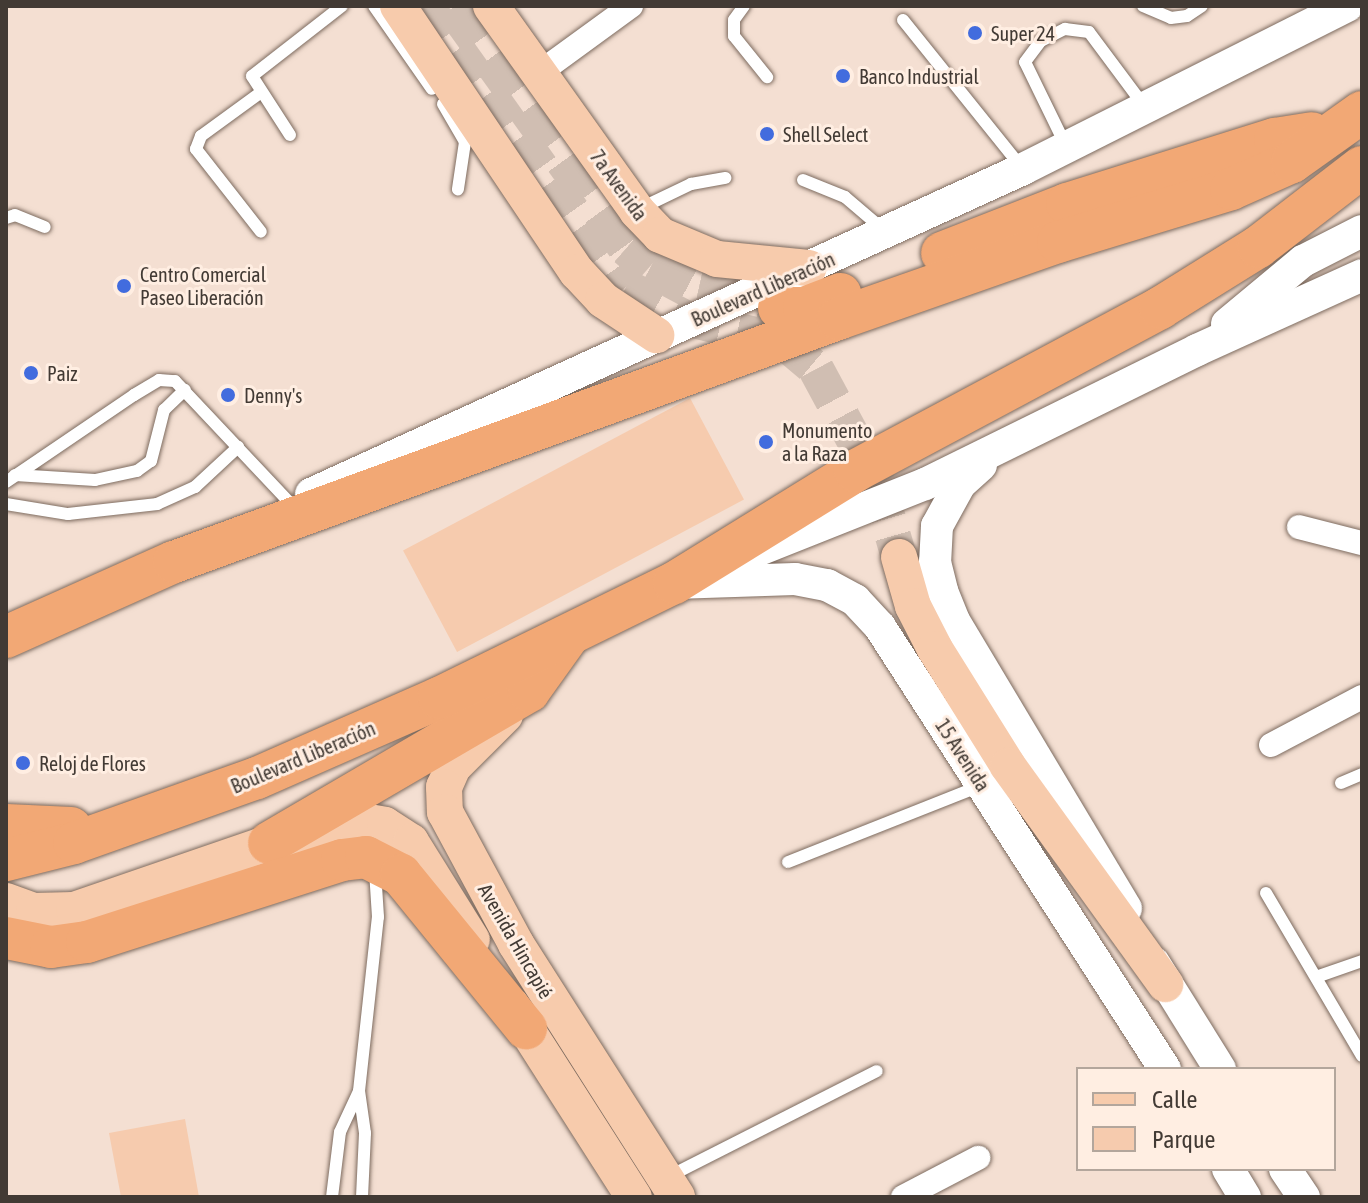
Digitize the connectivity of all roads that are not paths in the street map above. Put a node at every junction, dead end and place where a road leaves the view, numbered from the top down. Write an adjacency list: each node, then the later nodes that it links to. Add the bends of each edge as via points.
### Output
1 (342, 6): 15 (lane, via 256,72 252,80)
2 (374, 6): 24 (lane, via 465,142)
3 (398, 6): 34 (main road, via 577,272 603,300)
4 (491, 6): 13 (main road, 7a Avenida)
5 (631, 6): 13 (street)
6 (744, 6): 14 (lane, via 736,14 734,36)
7 (1143, 6): 8 (lane, via 1171,18)
8 (1202, 6)
9 (1347, 6): 12 (main road, Boulevard Liberación)
10 (1362, 18): 12 (main road)
11 (903, 20): 21 (lane)
12 (1282, 40): 16 (main road, Boulevard Liberación)
13 (539, 73): 25 (main road, 7a Avenida)
14 (767, 77)
15 (260, 93): 18 (lane); 29 (lane, via 201,136 196,149)
16 (1145, 107): 19 (main road, Boulevard Liberación); 19 (lane, via 1089,32 1065,29 1041,41 1025,62)
17 (1352, 120): 33 (highway, via 1067,204 804,308); 45 (highway, Boulevard Liberación, via 1292,162 1182,208 1043,247)
18 (290, 135)
19 (1066, 146): 21 (main road, Boulevard Liberación)
20 (1362, 167): 46 (highway, Boulevard Liberación, via 1258,247 1160,308 855,471)
21 (1023, 169): 30 (main road, Boulevard Liberación)
22 (725, 178): 25 (lane, via 691,184)
23 (803, 180): 30 (lane, via 845,197)
24 (458, 189)
25 (637, 211): 31 (main road, 7a Avenida, via 669,241 703,255)
26 (6, 218): 27 (lane, via 15,215)
27 (45, 227)
28 (1362, 231): 35 (main road, via 1303,261)
29 (261, 232)
30 (888, 233): 31 (main road, Boulevard Liberación)
31 (809, 268): 34 (main road, Boulevard Liberación)
32 (1362, 275): 35 (main road, Boulevard Liberación)
33 (779, 308)
34 (656, 335): 41 (main road, Boulevard Liberación)
35 (1197, 350): 38 (main road, Boulevard Liberación)
36 (185, 390): 37 (lane); 39 (lane, via 175,381 159,380); 39 (lane, via 164,410 151,461 137,471 95,480)
37 (238, 447): 40 (lane, via 195,487 157,504 68,514); 41 (lane)
38 (1001, 447): 46 (main road, Boulevard Liberación, via 925,484); 68 (main road, via 960,484 937,526 935,562 942,591 968,645 1117,889)
39 (10, 478)
40 (6, 504)
41 (291, 504): 45 (main road, Boulevard Liberación)
42 (1299, 527): 43 (street)
43 (1362, 543)
44 (899, 557): 68 (main road, via 913,606 943,662 1008,766)
45 (174, 562): 47 (highway, Boulevard Liberación)
46 (674, 583): 49 (highway, Boulevard Liberación); 56 (main road, 15 Avenida, via 795,579 827,585 855,600 880,627)
47 (56, 615): 48 (highway, Boulevard Liberación); 50 (highway)
48 (6, 637)
49 (567, 637): 51 (highway); 57 (highway, Boulevard Liberación, via 439,698)
50 (6, 660)
51 (529, 691): 59 (highway); 78 (main road, Avenida Hincapié, via 453,767 444,787 445,812 516,944)
52 (1362, 697): 53 (street)
53 (1271, 745)
54 (1362, 774): 55 (lane)
55 (1341, 783)
56 (982, 785): 62 (lane); 71 (main road, 15 Avenida)
57 (171, 811): 58 (highway, via 66,829); 61 (highway, Boulevard Liberación)
58 (6, 825)
59 (269, 843): 64 (main road, Avenida Hincapié, via 74,910 34,911); 69 (main road, Avenida Hincapié, via 351,822 385,825 403,835 419,852)
60 (374, 859): 65 (highway, via 342,860 87,942 51,947); 69 (highway, via 408,883); 74 (lane, via 378,917)
61 (6, 860)
62 (788, 862)
63 (1266, 893): 67 (lane)
64 (6, 901)
65 (6, 938)
66 (1362, 961): 67 (lane)
67 (1319, 976): 70 (lane)
68 (1165, 984): 72 (main road)
69 (526, 1028): 81 (main road, Avenida Hincapié)
70 (1362, 1055)
71 (1164, 1067)
72 (1219, 1067)
73 (877, 1071): 78 (lane)
74 (359, 1091): 79 (lane, via 340,1132); 80 (lane, via 365,1133)
75 (978, 1158): 82 (street)
76 (1229, 1171): 83 (main road)
77 (1286, 1171): 84 (main road)
78 (671, 1188)
79 (332, 1197)
80 (362, 1197)
81 (634, 1197)
82 (903, 1197)
83 (1245, 1197)
84 (1304, 1197)

